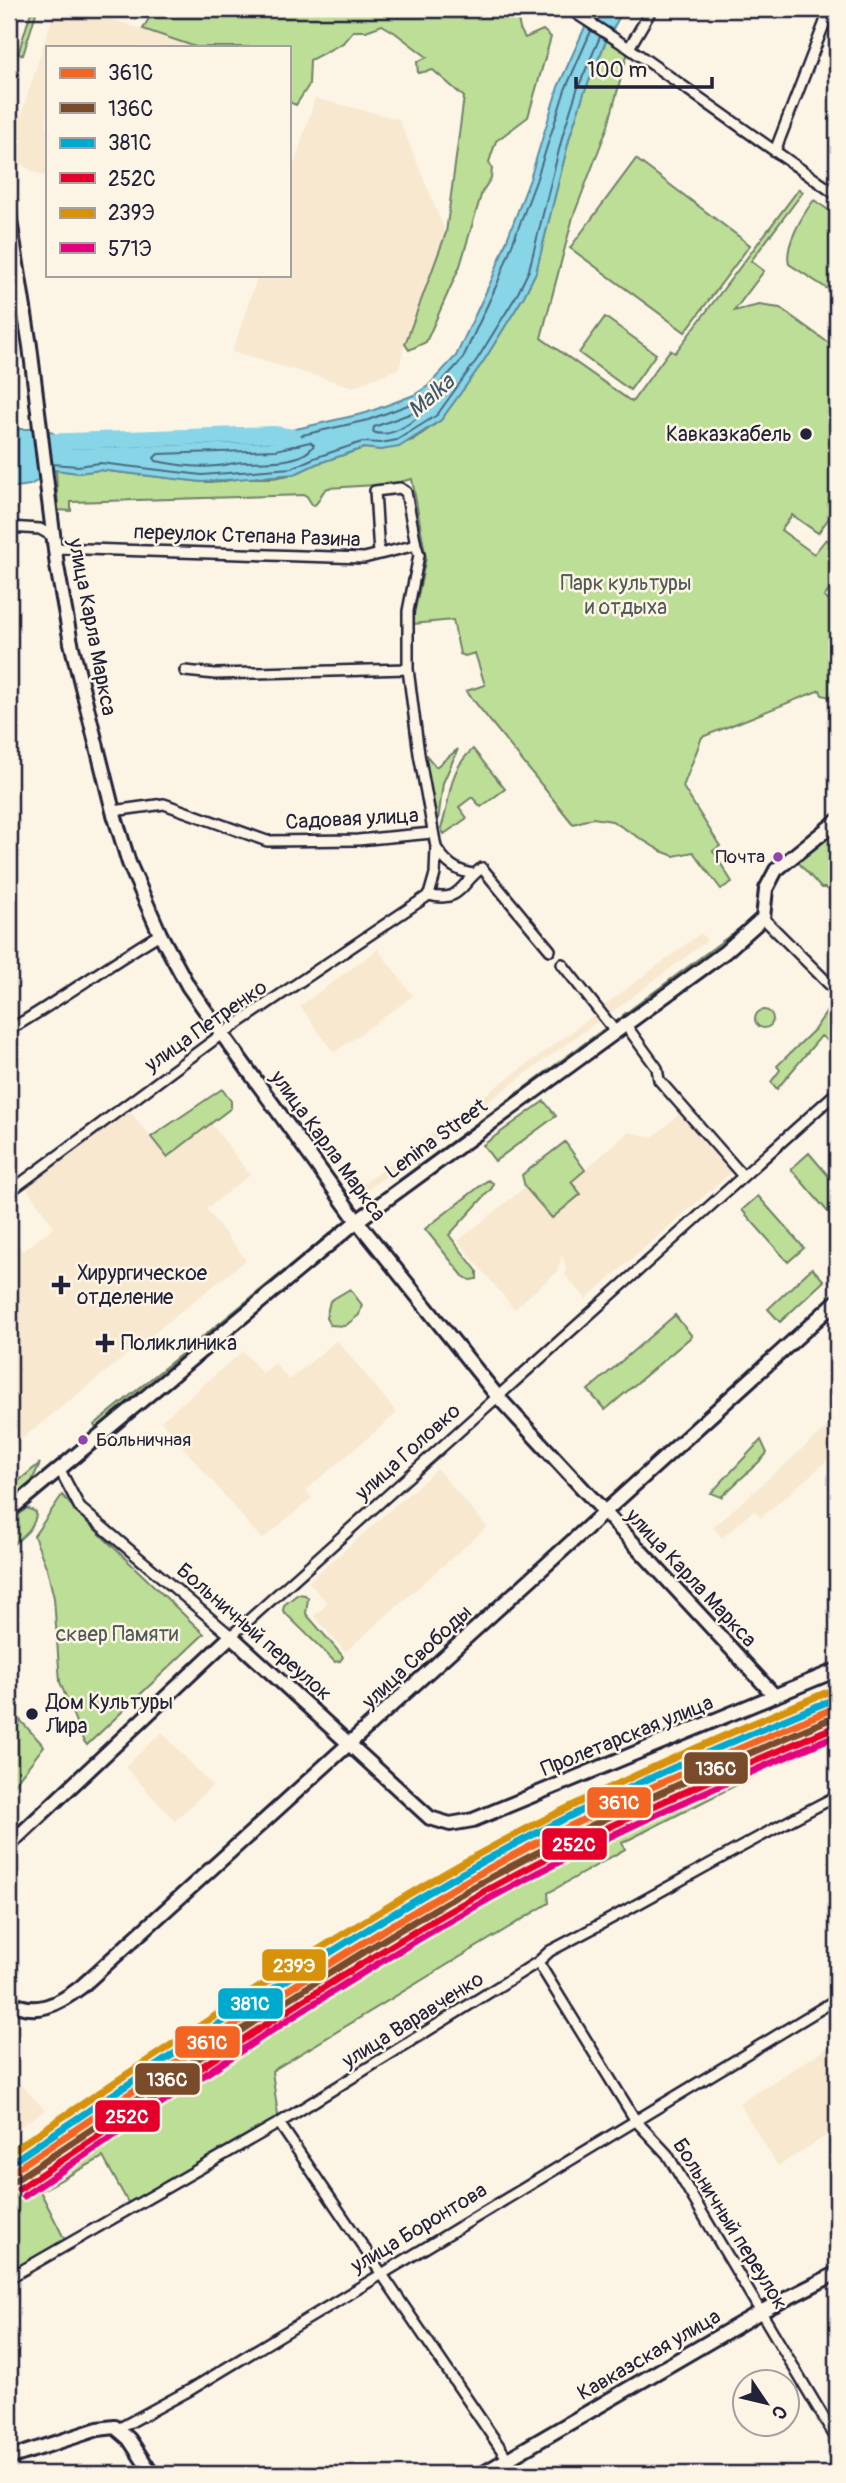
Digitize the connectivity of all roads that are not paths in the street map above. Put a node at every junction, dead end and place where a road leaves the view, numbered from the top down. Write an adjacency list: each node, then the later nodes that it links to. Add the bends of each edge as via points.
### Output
1 (569, 9): 4 (street)
2 (652, 9): 4 (street)
3 (830, 9): 5 (street)
4 (629, 48): 5 (street)
5 (775, 151): 6 (street)
6 (837, 195)
7 (10, 223): 9 (street, улица Карла Маркса)
8 (9, 527): 9 (street, переулок Степана Разина, via 40,529)
9 (55, 542): 11 (street, переулок Степана Разина, via 365,558); 14 (street, улица Карла Маркса, via 71,643)
10 (416, 545): 11 (street, переулок Степана Разина); 11 (street, via 406,492 400,488 374,491); 12 (street, via 419,555 408,611)
11 (379, 554)
12 (408, 669): 13 (street); 16 (street)
13 (185, 671)
14 (113, 811): 16 (street, Садовая улица, via 164,804 267,841 358,840); 21 (street, улица Карла Маркса, via 129,863)
15 (837, 821): 20 (street, via 776,870 766,889)
16 (432, 832): 17 (street)
17 (436, 847): 18 (street, via 450,865); 19 (street)
18 (473, 874): 19 (street, via 463,889 452,895); 22 (street, via 482,868)
19 (429, 895): 27 (street, улица Петренко)
20 (763, 918): 24 (street); 25 (street, Lenina Street, via 725,952)
21 (160, 934): 26 (street); 27 (street, улица Карла Маркса, via 188,986)
22 (550, 950)
23 (562, 964): 25 (street)
24 (837, 992)
25 (620, 1028): 29 (street); 31 (street, Lenina Street)
26 (9, 1030)
27 (222, 1034): 30 (street, улица Петренко); 31 (street, улица Карла Маркса)
28 (837, 1092): 29 (street, улица Головко)
29 (743, 1176): 33 (street, улица Головко)
30 (9, 1192)
31 (357, 1221): 33 (street, улица Карла Маркса); 34 (street, Lenina Street)
32 (837, 1301): 36 (street, улица Свободы)
33 (498, 1397): 36 (street, улица Карла Маркса); 37 (street, улица Головко)
34 (60, 1470): 35 (street, Lenina Street); 37 (street, Больничный переулок, via 80,1508)
35 (9, 1511)
36 (603, 1512): 39 (street, улица Карла Маркса); 40 (street, улица Свободы)
37 (231, 1636): 40 (street, Больничный переулок); 43 (street, улица Головко)
38 (837, 1670): 39 (street, Пролетарская улица)
39 (775, 1696): 42 (street, Пролетарская улица, via 473,1820 450,1824)
40 (351, 1744): 42 (street, Больничный переулок); 46 (street, улица Свободы, via 63,2001 30,2009)
41 (837, 1796): 44 (street, улица Варавченко, via 739,1846 550,1951)
42 (430, 1818)
43 (9, 1845)
44 (538, 1962): 47 (street, Больничный переулок); 48 (street, улица Варавченко)
45 (837, 1998): 47 (street, улица Боронтова)
46 (9, 2001)
47 (636, 2121): 49 (street, улица Боронтова); 52 (street, Больничный переулок, via 667,2154)
48 (279, 2123): 49 (street); 51 (street, улица Варавченко)
49 (381, 2273): 53 (street, улица Боронтова); 56 (street)
50 (837, 2273): 52 (street, Кавказская улица)
51 (9, 2278)
52 (762, 2311): 54 (street, Больничный переулок); 56 (street, Кавказская улица)
53 (118, 2429): 55 (street, улица Боронтова, via 104,2428); 57 (street)
54 (837, 2440)
55 (9, 2458)
56 (508, 2459): 58 (street, Кавказская улица); 59 (street)
57 (152, 2474)
58 (482, 2474)
59 (518, 2474)

